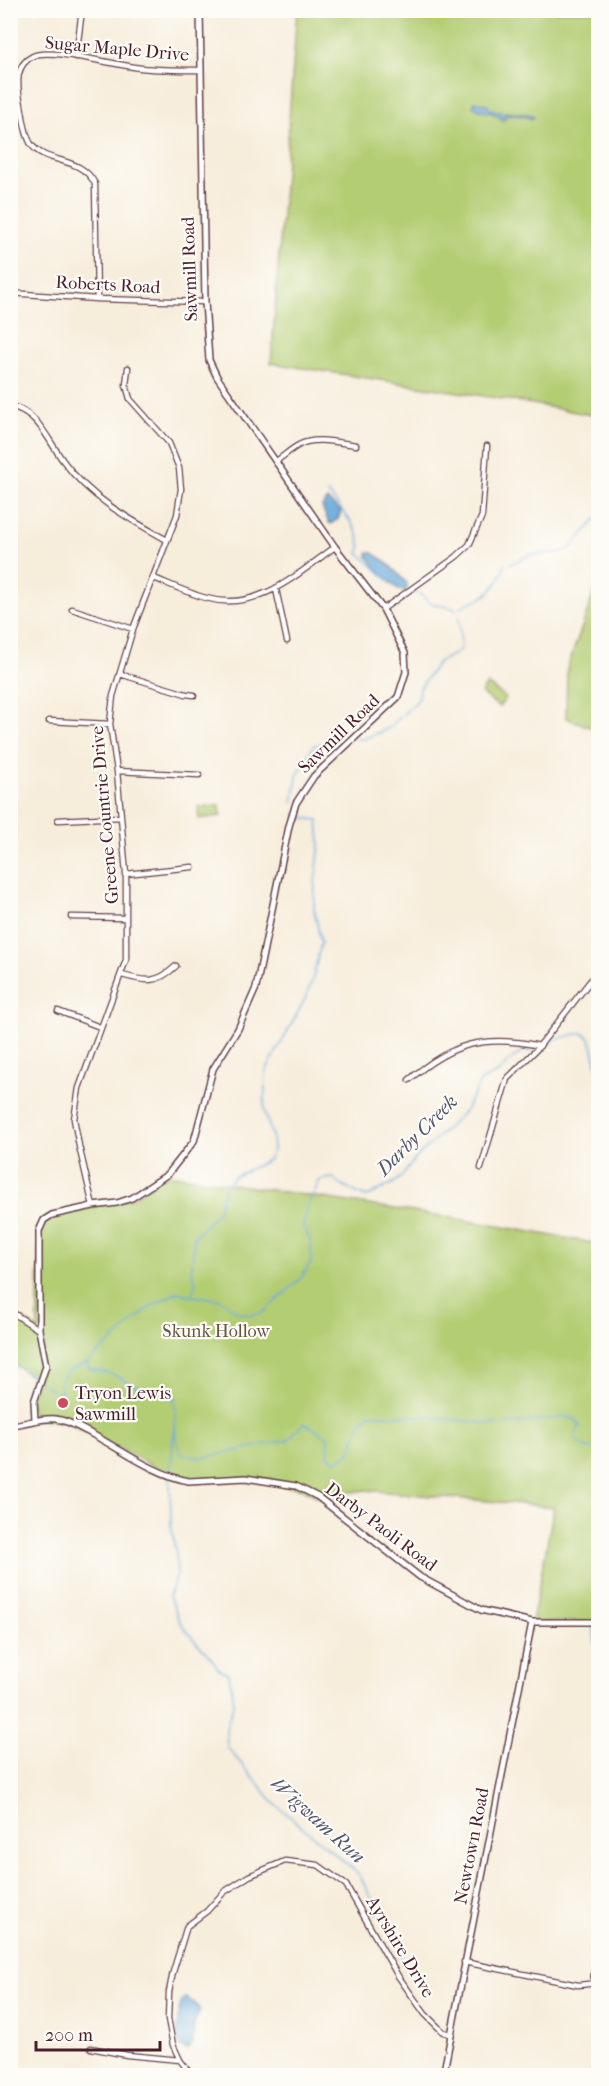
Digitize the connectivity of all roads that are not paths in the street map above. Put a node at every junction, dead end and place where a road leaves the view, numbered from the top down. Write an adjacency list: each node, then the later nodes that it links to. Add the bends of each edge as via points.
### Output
1 (82, 10): 3 (street)
2 (200, 10): 4 (street, Sawmill Road)
3 (76, 57): 4 (street, Sugar Maple Drive, via 141,68); 6 (street, Sugar Maple Drive, via 34,55 20,69 17,85 31,144 88,172 95,184)
4 (200, 70): 7 (street, Sawmill Road)
5 (10, 293): 6 (street, Roberts Road)
6 (97, 299): 7 (street, Roberts Road)
7 (205, 302): 12 (street, Sawmill Road, via 211,366)
8 (128, 368): 13 (street, Greene Countrie Drive, via 126,385 130,399 164,435 179,468 180,497)
9 (10, 406): 13 (street, via 40,424 62,460 98,498)
10 (356, 445): 12 (street, via 309,442)
11 (487, 446): 18 (street, via 482,516 469,545)
12 (276, 461): 14 (street, Sawmill Road)
13 (167, 540): 15 (street, Greene Countrie Drive)
14 (335, 547): 16 (street); 18 (street, Sawmill Road)
15 (154, 578): 16 (street, via 224,601 248,599); 19 (street, Greene Countrie Drive)
16 (276, 589): 20 (street)
17 (72, 609): 19 (street)
18 (383, 609): 41 (street, Sawmill Road, via 405,653 401,691 314,776 296,803 255,988 238,1029 213,1069 194,1141 168,1174 132,1198)
19 (133, 629): 21 (street, Greene Countrie Drive)
20 (287, 640)
21 (120, 674): 22 (street); 24 (street, Greene Countrie Drive)
22 (194, 695)
23 (49, 721): 24 (street)
24 (110, 724): 25 (street, Greene Countrie Drive)
25 (117, 771): 26 (street); 27 (street, Greene Countrie Drive)
26 (199, 775)
27 (120, 817): 28 (street); 30 (street, Greene Countrie Drive)
28 (58, 820)
29 (192, 867): 30 (street)
30 (126, 874): 32 (street, Greene Countrie Drive)
31 (71, 917): 32 (street)
32 (126, 918): 35 (street, Greene Countrie Drive)
33 (176, 966): 35 (street, via 153,980)
34 (598, 974): 38 (street)
35 (122, 975): 37 (street, Greene Countrie Drive)
36 (58, 1011): 37 (street)
37 (100, 1027): 41 (street, Greene Countrie Drive, via 79,1088 74,1119)
38 (539, 1047): 39 (street, via 515,1040 489,1040 448,1052); 40 (street, via 507,1079)
39 (409, 1080)
40 (481, 1168)
41 (93, 1206): 43 (street, Sawmill Road, via 52,1215 39,1231)
42 (10, 1311): 43 (street)
43 (39, 1330): 44 (street, Sawmill Road, via 46,1366 35,1395)
44 (35, 1420): 45 (street, Darby Paoli Road); 46 (street, Darby Paoli Road, via 65,1421 180,1480 246,1479 303,1489 437,1587 481,1610)
45 (10, 1425)
46 (532, 1622): 47 (street, Darby Paoli Road); 48 (street, Newtown Road)
47 (598, 1622)
48 (464, 1962): 50 (street, via 578,1984); 51 (street, Newtown Road)
49 (598, 1965): 50 (street, via 594,1971)
50 (596, 1983)
51 (450, 2034): 53 (street, Ayrshire Drive, via 425,2014 398,1976 346,1886 318,1865 285,1861 224,1892 187,1926 168,2003 169,2031); 55 (street, Newtown Road)
52 (91, 2048): 53 (street)
53 (180, 2060): 54 (street, Ayrshire Drive)
54 (192, 2076)
55 (443, 2076)

